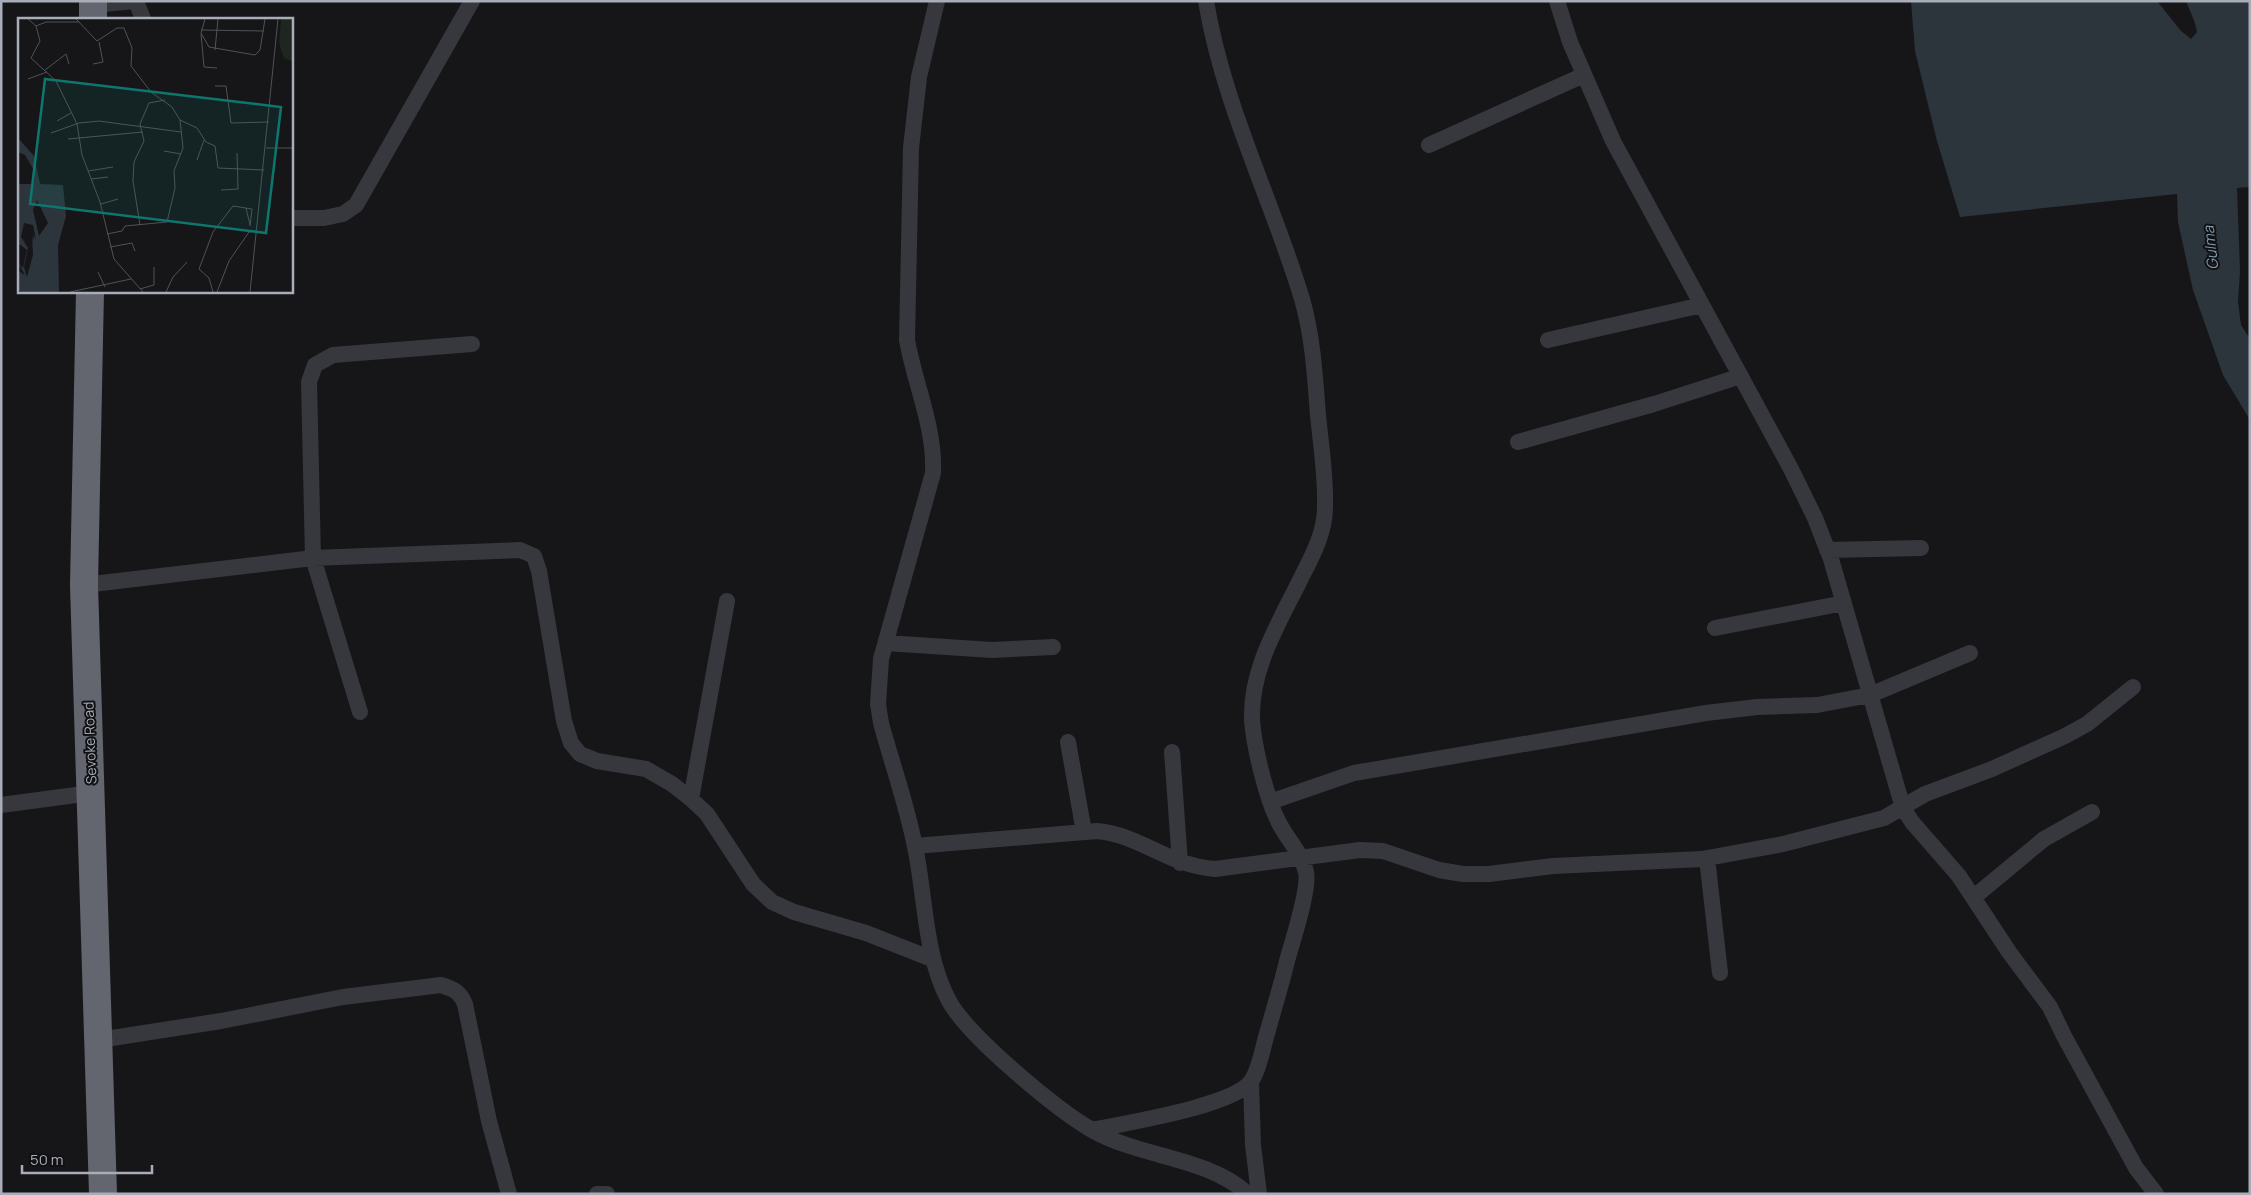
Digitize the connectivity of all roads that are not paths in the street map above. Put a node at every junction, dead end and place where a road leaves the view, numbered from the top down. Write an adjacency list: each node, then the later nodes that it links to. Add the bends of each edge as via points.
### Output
1 (135, 1): 6 (street); 7 (street)
2 (472, 1): 10 (street, via 356,205 343,214 324,218)
3 (937, 1): 24 (street, via 919,77 911,148 907,340 931,432 933,473)
4 (1206, 1): 34 (street, via 1217,53 1245,143 1303,301 1310,335 1325,485 1326,510 1319,541 1271,639 1258,671 1253,695 1252,723)
5 (1557, 1): 8 (street)
6 (93, 8)
7 (143, 18)
8 (1584, 75): 9 (street); 12 (street, via 1613,141)
9 (1429, 145)
10 (292, 218)
11 (90, 292): 20 (highway, Sevoke Road)
12 (1702, 305): 13 (street); 15 (street)
13 (1548, 340)
14 (472, 344): 19 (street, via 333,355 315,365 309,382)
15 (1741, 376): 16 (street); 18 (street, via 1791,469)
16 (1518, 442)
17 (1921, 548): 18 (street)
18 (1827, 550): 22 (street)
19 (313, 558): 20 (street); 29 (street); 33 (street, via 520,550 534,556 564,721 571,743 580,754 597,761 646,769)
20 (84, 585): 32 (highway, Sevoke Road)
21 (727, 601): 33 (street)
22 (1844, 603): 23 (street); 28 (street)
23 (1715, 628)
24 (886, 643): 25 (street, via 992,650); 39 (street, via 879,684 880,723)
25 (1053, 646)
26 (1970, 653): 28 (street)
27 (2133, 687): 36 (street, via 2087,724 2065,736 1992,769 1925,794)
28 (1870, 695): 34 (street, via 1816,705 1757,706 1706,713 1354,773); 36 (street)
29 (360, 712)
30 (1068, 742): 38 (street)
31 (1172, 752): 42 (street)
32 (91, 793): 35 (street); 46 (highway, Sevoke Road)
33 (691, 799): 44 (street, via 707,814 754,884 772,902)
34 (1270, 802): 40 (street)
35 (1, 805)
36 (1903, 808): 41 (street, via 1884,818 1858,825 1783,844); 43 (street)
37 (2092, 812): 43 (street, via 2044,839)
38 (1084, 832): 39 (street); 42 (street, via 1116,833)
39 (915, 846): 44 (street)
40 (1301, 858): 41 (street, via 1383,850 1439,870 1463,874); 42 (street, via 1216,869); 47 (street, via 1306,886 1285,971)
41 (1707, 858): 45 (street)
42 (1180, 863)
43 (1974, 897): 55 (street, via 2050,1007 2136,1168)
44 (932, 959): 48 (street, via 950,1003 966,1026 1024,1078)
45 (1720, 974)
46 (99, 1040): 49 (highway, Sevoke Road); 50 (street, via 344,997 442,985 454,989 461,994 465,1004 489,1121)
47 (1251, 1083): 48 (street, via 1214,1103); 54 (street)
48 (1092, 1130): 53 (street, via 1125,1145 1210,1170)
49 (103, 1194)
50 (509, 1194)
51 (597, 1194): 52 (street)
52 (607, 1194)
53 (1248, 1194)
54 (1259, 1194)
55 (2156, 1194)

